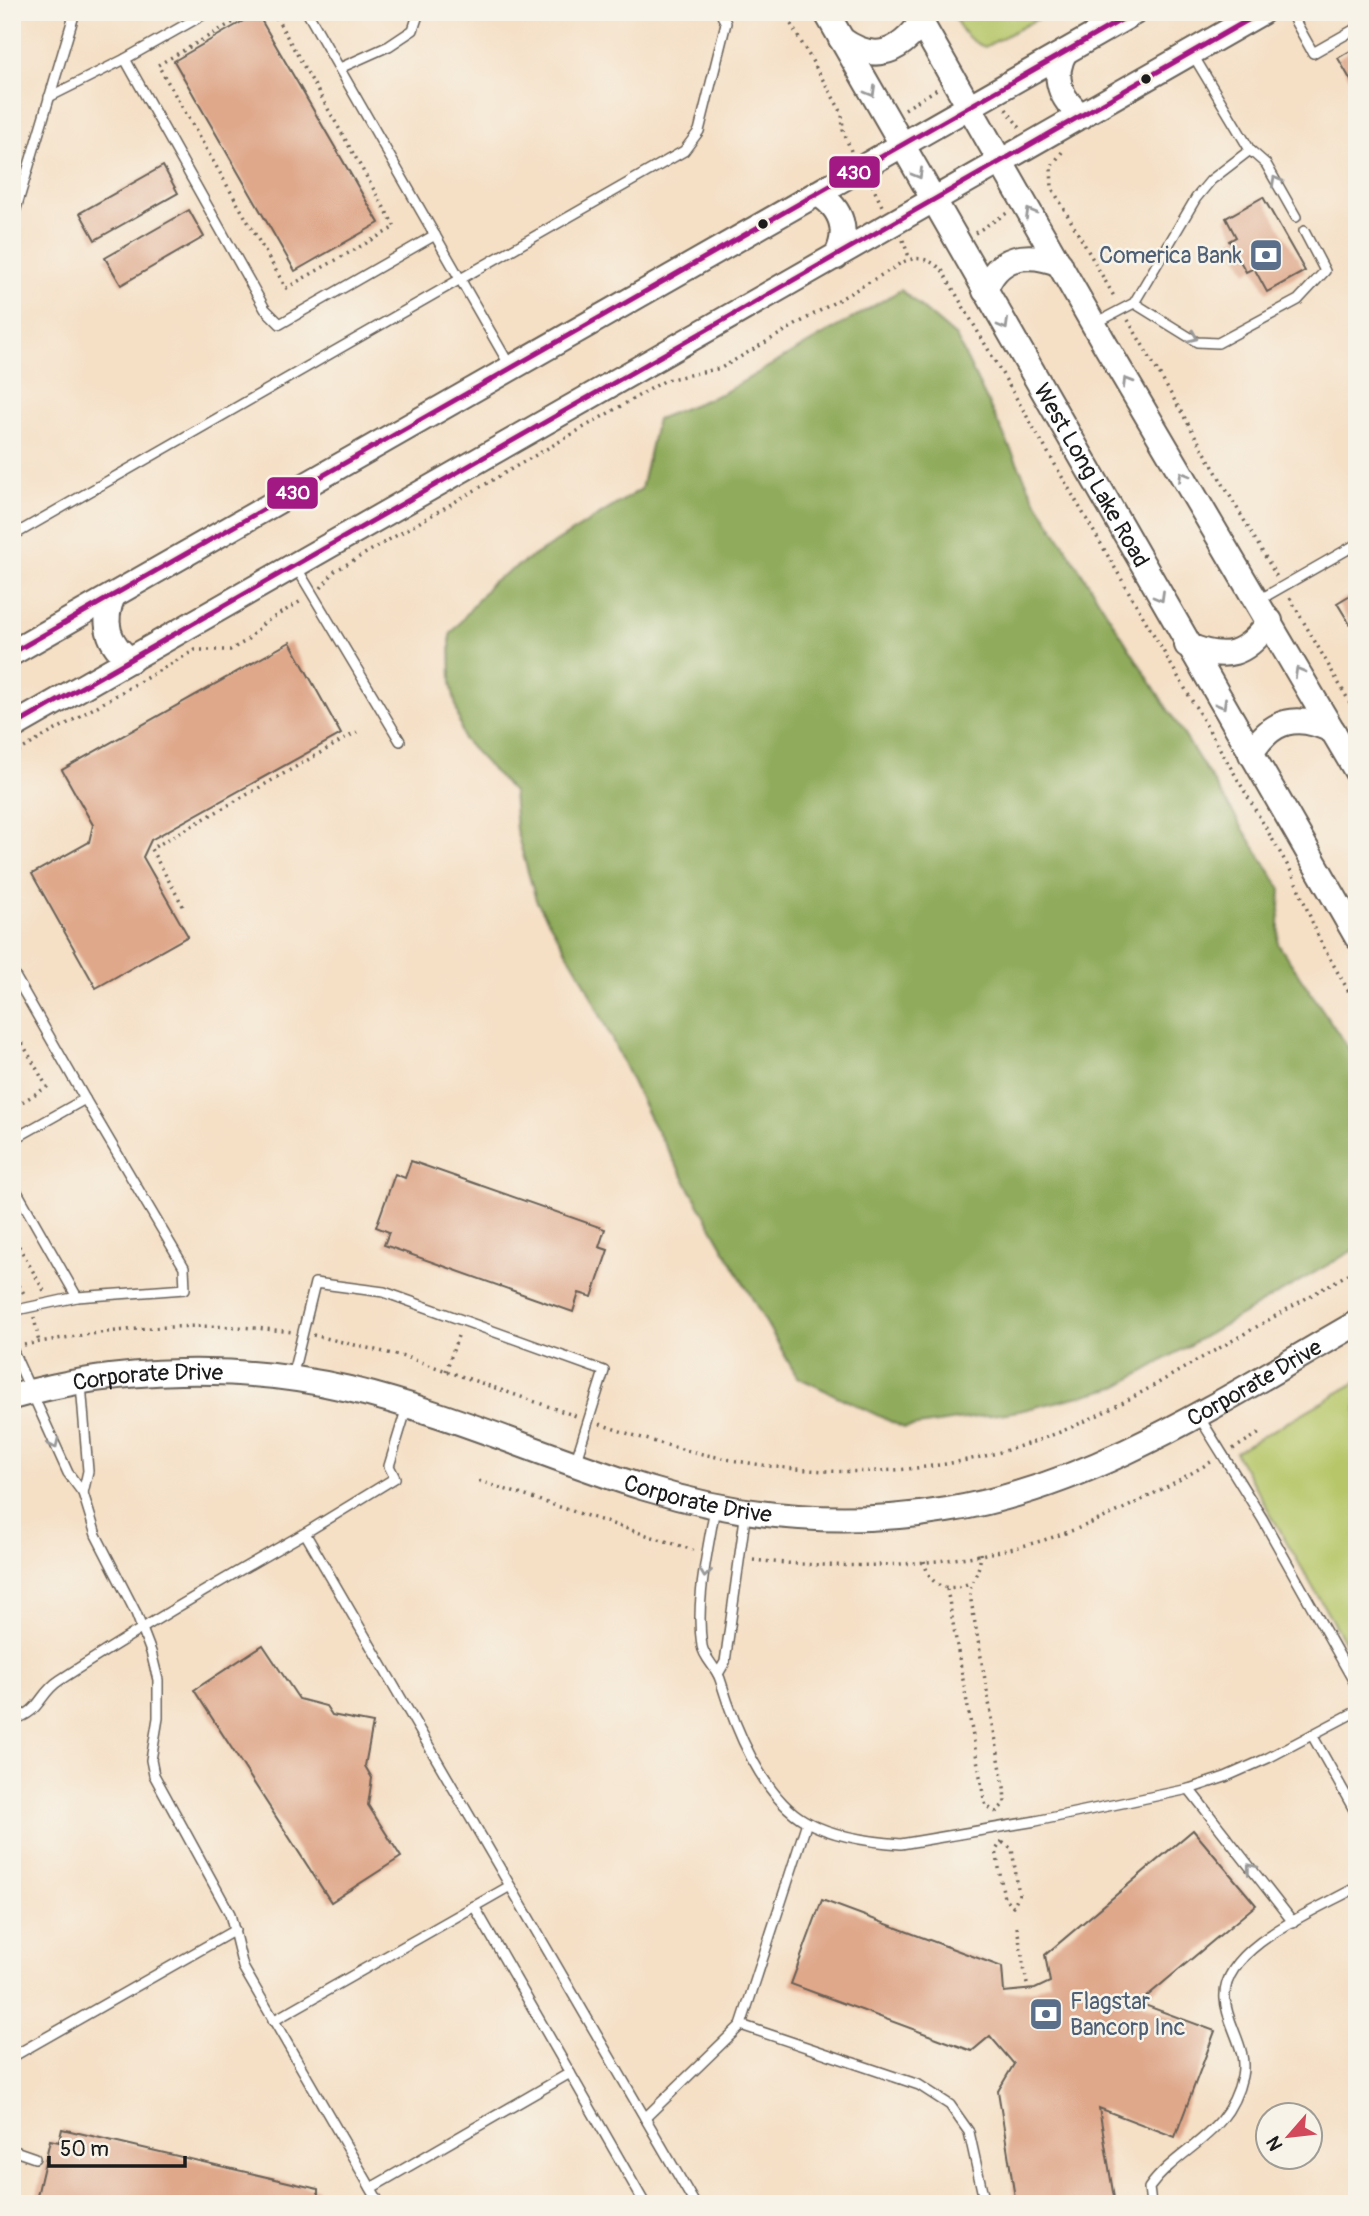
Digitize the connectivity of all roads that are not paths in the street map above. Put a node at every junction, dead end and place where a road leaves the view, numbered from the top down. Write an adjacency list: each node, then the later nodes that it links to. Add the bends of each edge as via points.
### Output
1 (75, 12): 17 (lane)
2 (208, 12): 15 (lane)
3 (307, 12): 16 (lane)
4 (419, 12): 16 (lane, via 413,30)
5 (720, 12): 31 (lane, via 726,23 699,131 684,151)
6 (826, 12): 12 (main road, West Long Lake Road)
7 (1135, 12): 13 (main road)
8 (1262, 12): 14 (main road)
9 (1290, 12): 11 (lane, via 1313,53)
10 (918, 18): 12 (main road, via 900,46 883,52 862,52); 18 (main road)
11 (1357, 28)
12 (841, 39): 20 (main road, West Long Lake Road, one-way to 20)
13 (1065, 52): 18 (main road); 19 (main road, via 1059,63 1060,88)
14 (1192, 53): 19 (main road); 21 (lane)
15 (125, 59): 17 (lane); 28 (lane, via 265,309 279,324)
16 (340, 68): 28 (lane)
17 (49, 97): 26 (lane)
18 (969, 108): 20 (main road); 22 (main road)
19 (1082, 116): 22 (main road)
20 (902, 146): 23 (main road); 24 (main road, West Long Lake Road, one-way to 24)
21 (1250, 150): 25 (lane, one-way to 21, via 1266,164); 33 (lane, via 1196,198)
22 (1001, 163): 24 (main road); 30 (main road, one-way to 22)
23 (818, 194): 29 (main road, via 834,206 842,224 844,237); 35 (main road)
24 (934, 202): 29 (main road); 32 (main road, West Long Lake Road)
25 (1296, 217)
26 (12, 222)
27 (1304, 232): 33 (lane, one-way to 27, via 1197,342 1218,343 1298,300 1325,271)
28 (435, 235): 31 (lane)
29 (836, 257): 38 (main road)
30 (1060, 264): 32 (main road, via 1044,258 1014,258 995,271); 34 (main road)
31 (460, 279): 35 (lane); 36 (lane)
32 (985, 291): 41 (main road, West Long Lake Road, one-way to 41)
33 (1134, 303): 34 (lane)
34 (1094, 324): 40 (main road, one-way to 34)
35 (512, 369): 39 (main road)
36 (12, 536)
37 (1357, 544): 40 (lane)
38 (295, 565): 43 (main road); 46 (lane)
39 (113, 596): 42 (main road); 43 (main road, via 107,618 110,639)
40 (1264, 611): 41 (main road, via 1254,642 1232,653 1204,653); 45 (main road, one-way to 40)
41 (1187, 645): 47 (main road, West Long Lake Road, one-way to 47)
42 (12, 653)
43 (131, 660): 44 (main road)
44 (12, 727)
45 (1333, 731): 47 (main road, via 1316,722 1285,720 1264,734); 48 (main road)
46 (400, 741)
47 (1251, 754): 49 (main road, West Long Lake Road)
48 (1356, 770)
49 (1357, 937)
50 (12, 971): 51 (lane)
51 (85, 1098): 52 (lane); 54 (lane, via 184,1267 185,1289)
52 (12, 1140)
53 (12, 1183): 54 (lane)
54 (77, 1297): 55 (lane)
55 (12, 1311)
56 (1357, 1323): 62 (main road, Corporate Drive)
57 (12, 1349): 60 (lane)
58 (292, 1379): 59 (main road, Corporate Drive, via 186,1373); 61 (main road, Corporate Drive); 63 (lane, via 315,1283 384,1292 604,1371)
59 (81, 1382): 60 (main road, Corporate Drive); 64 (lane, via 88,1471)
60 (21, 1394): 64 (lane, one-way to 64)
61 (407, 1405): 63 (main road, Corporate Drive); 67 (lane, via 389,1466 396,1478)
62 (1197, 1413): 66 (main road, Corporate Drive, via 1083,1472 974,1506 870,1518); 70 (lane)
63 (574, 1464): 65 (main road, Corporate Drive)
64 (83, 1493): 68 (lane, via 96,1535)
65 (715, 1506): 66 (main road, Corporate Drive); 69 (lane, one-way to 69, via 701,1625 702,1649)
66 (746, 1511): 69 (lane, via 726,1662)
67 (305, 1533): 68 (lane); 77 (lane)
68 (142, 1626): 72 (lane, via 55,1682 29,1716); 81 (lane, via 158,1680 151,1760 154,1775)
69 (718, 1674): 76 (lane, via 751,1760)
70 (1357, 1687)
71 (1357, 1711): 73 (lane)
72 (12, 1720)
73 (1312, 1735): 74 (lane); 75 (lane)
74 (1189, 1789): 76 (lane, via 901,1844); 80 (lane, one-way to 74)
75 (1357, 1815)
76 (807, 1822): 83 (lane)
77 (510, 1886): 79 (lane); 86 (lane)
78 (1357, 1887): 80 (lane)
79 (474, 1906): 82 (lane); 85 (lane)
80 (1293, 1922): 94 (lane, via 1237,1962 1224,1997 1242,2049 1242,2076 1215,2130 1161,2171 1149,2188)
81 (235, 1930): 82 (lane, via 243,1967); 84 (lane)
82 (273, 2021): 89 (lane)
83 (741, 2025): 86 (lane); 93 (lane, via 919,2085 950,2105 969,2132)
84 (12, 2057)
85 (570, 2073): 89 (lane); 91 (lane)
86 (645, 2118): 92 (lane)
87 (12, 2150): 88 (lane)
88 (35, 2158)
89 (371, 2188): 90 (lane)
90 (380, 2204)
91 (645, 2204)
92 (695, 2204)
93 (985, 2204)
94 (1151, 2204)

